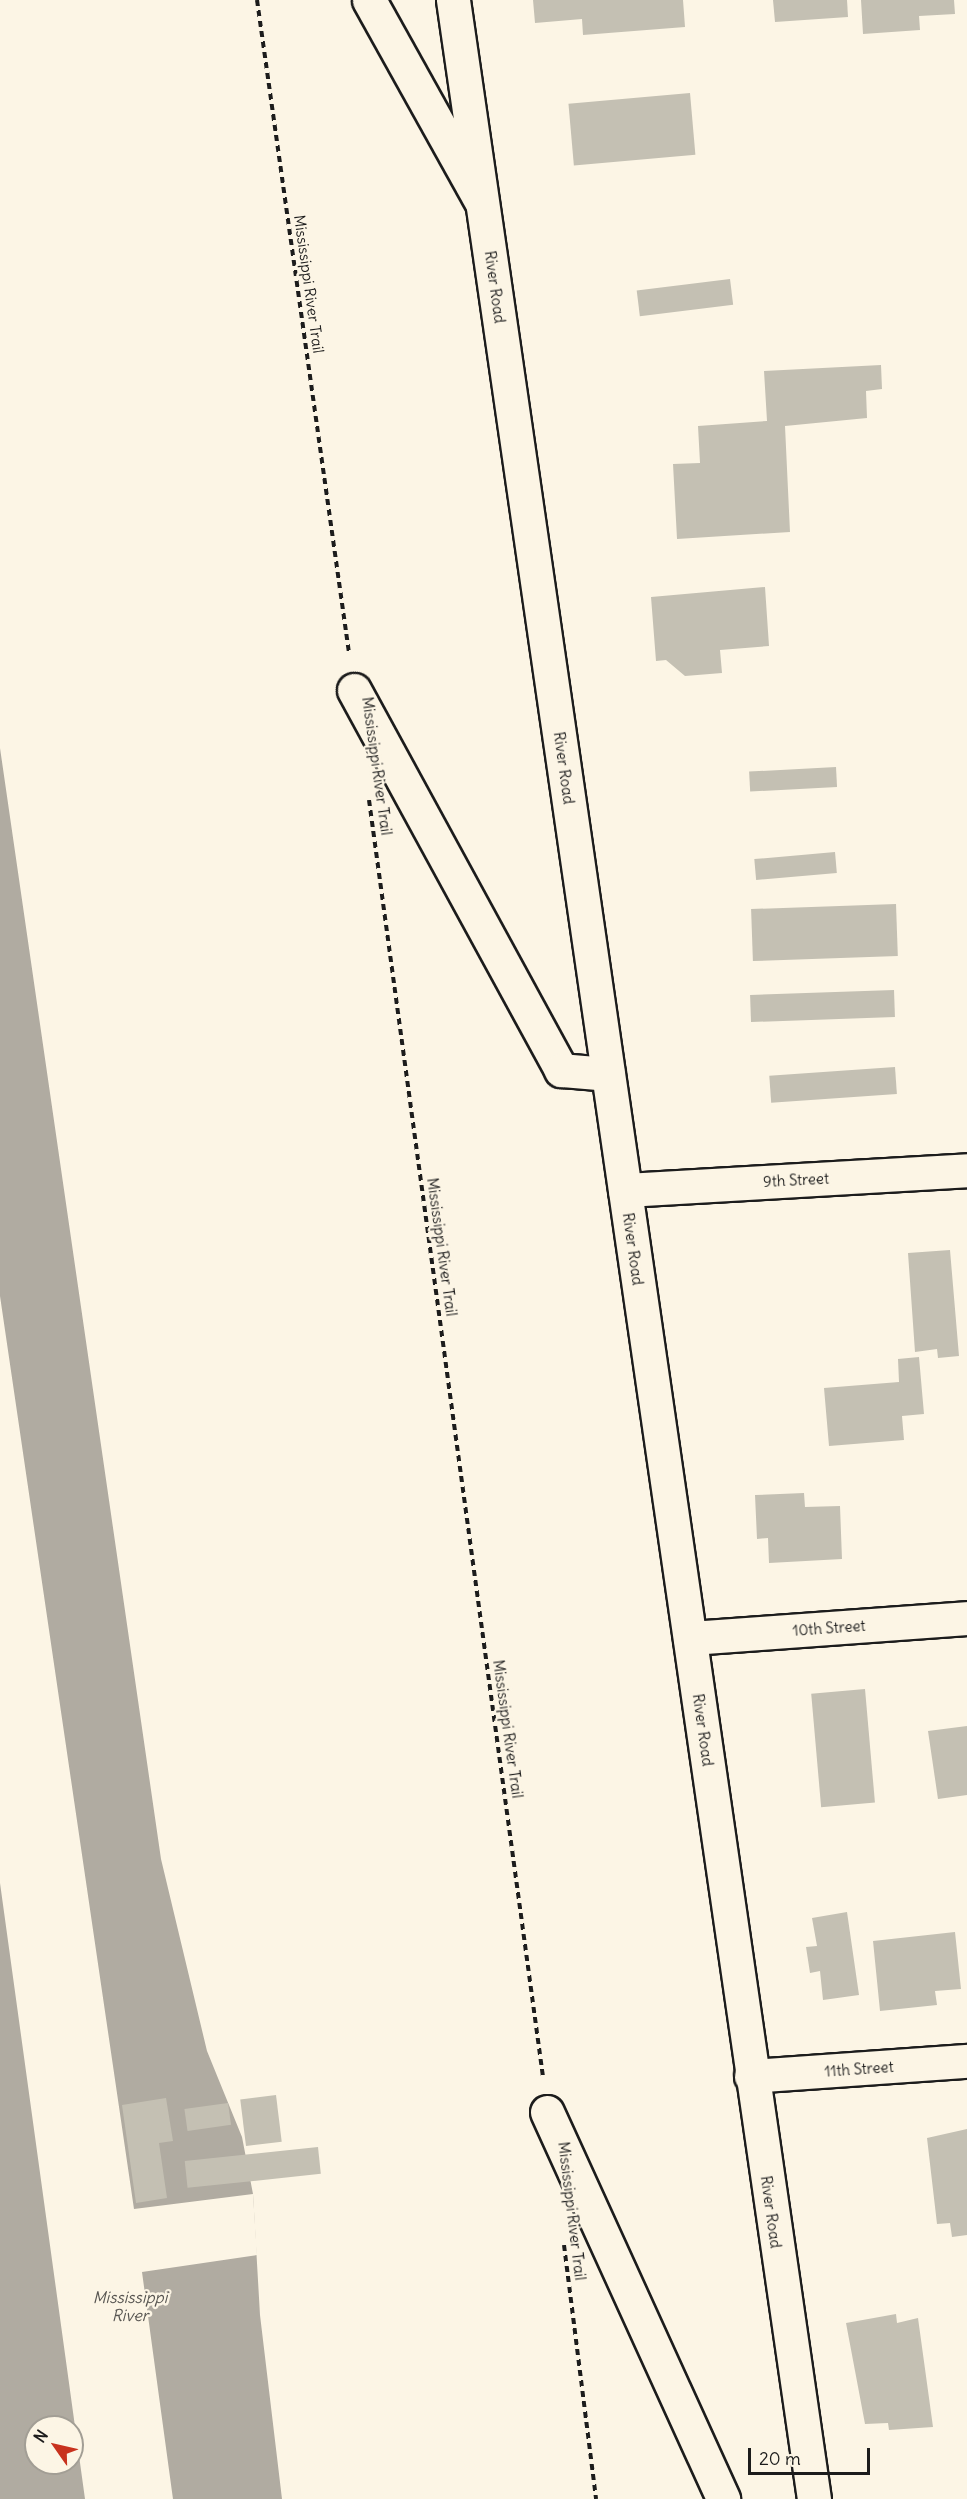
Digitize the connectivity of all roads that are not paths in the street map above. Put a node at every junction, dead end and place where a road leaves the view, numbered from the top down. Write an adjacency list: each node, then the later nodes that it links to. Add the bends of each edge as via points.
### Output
1 (369, 0): 3 (street)
2 (453, 0): 3 (street, River Road)
3 (483, 206): 5 (street, River Road)
4 (354, 690): 5 (street, via 561,1070)
5 (608, 1074): 7 (street, River Road)
6 (967, 1170): 7 (street, 9th Street)
7 (625, 1190): 9 (street, River Road)
8 (967, 1618): 9 (street, 10th Street)
9 (690, 1638): 11 (street, River Road)
10 (967, 2061): 11 (street, 11th Street)
11 (751, 2076): 14 (street, River Road)
12 (547, 2112): 13 (street)
13 (723, 2499)
14 (813, 2499)

